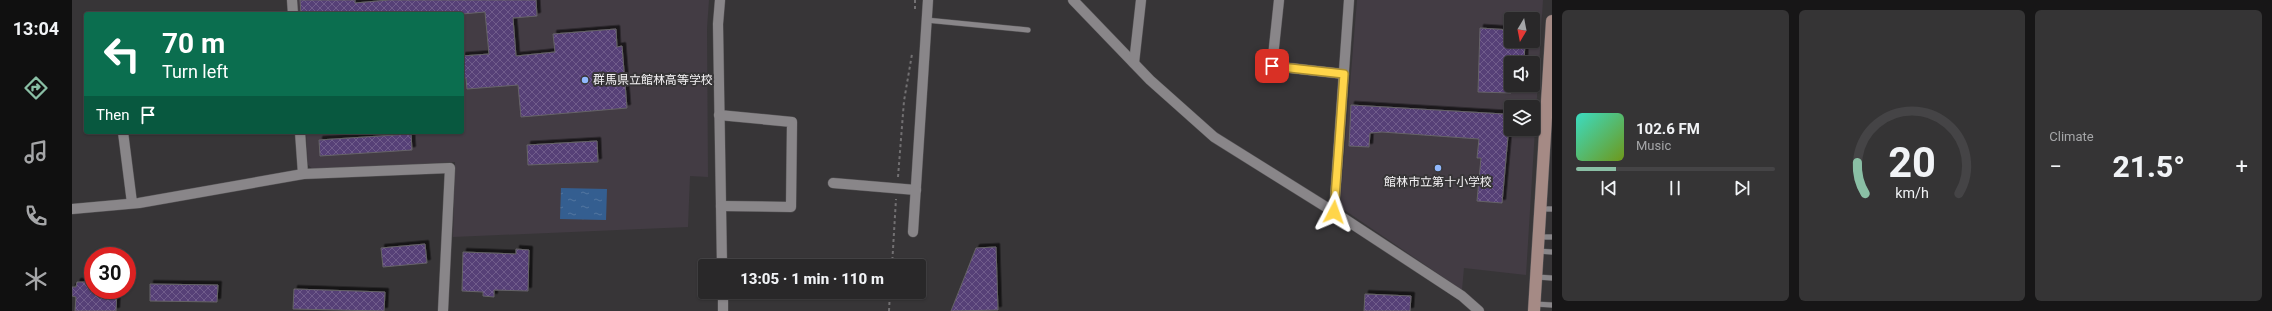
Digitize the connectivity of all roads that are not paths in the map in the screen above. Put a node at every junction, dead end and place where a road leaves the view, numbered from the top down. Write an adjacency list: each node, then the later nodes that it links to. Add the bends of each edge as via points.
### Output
1 (292, 0): 8 (street)
2 (720, 0): 15 (street)
3 (928, 0): 9 (street)
4 (1073, 0): 12 (street)
5 (1141, 0): 12 (street)
6 (1279, 0): 13 (street, via 1272,66)
7 (1349, 0): 13 (street)
8 (293, 12)
9 (926, 20): 11 (lane); 21 (street)
10 (1552, 21): 14 (street)
11 (1028, 30)
12 (1134, 63): 26 (street, via 1214,137)
13 (1344, 74): 26 (street)
14 (1549, 104): 18 (street)
15 (719, 115): 23 (street); 23 (street, via 792,122 791,207)
16 (123, 134): 22 (street)
17 (300, 134): 19 (street)
18 (1548, 137): 25 (street)
19 (303, 174): 22 (street); 38 (street, via 450,168)
20 (833, 183): 21 (street)
21 (916, 190): 27 (street)
22 (132, 204): 24 (street)
23 (721, 206): 32 (street)
24 (72, 209)
25 (1546, 209): 28 (street)
26 (1334, 212): 40 (street, via 1462,296)
27 (913, 232)
28 (1538, 236): 29 (lane); 30 (street)
29 (1552, 238)
30 (1538, 251): 31 (lane); 33 (street)
31 (1552, 252)
32 (722, 259)
33 (1536, 277): 34 (lane); 37 (street)
34 (1552, 278)
35 (723, 299): 39 (street)
36 (1552, 305): 37 (lane)
37 (1534, 307)
38 (444, 311)
39 (723, 311)
40 (1479, 311)

